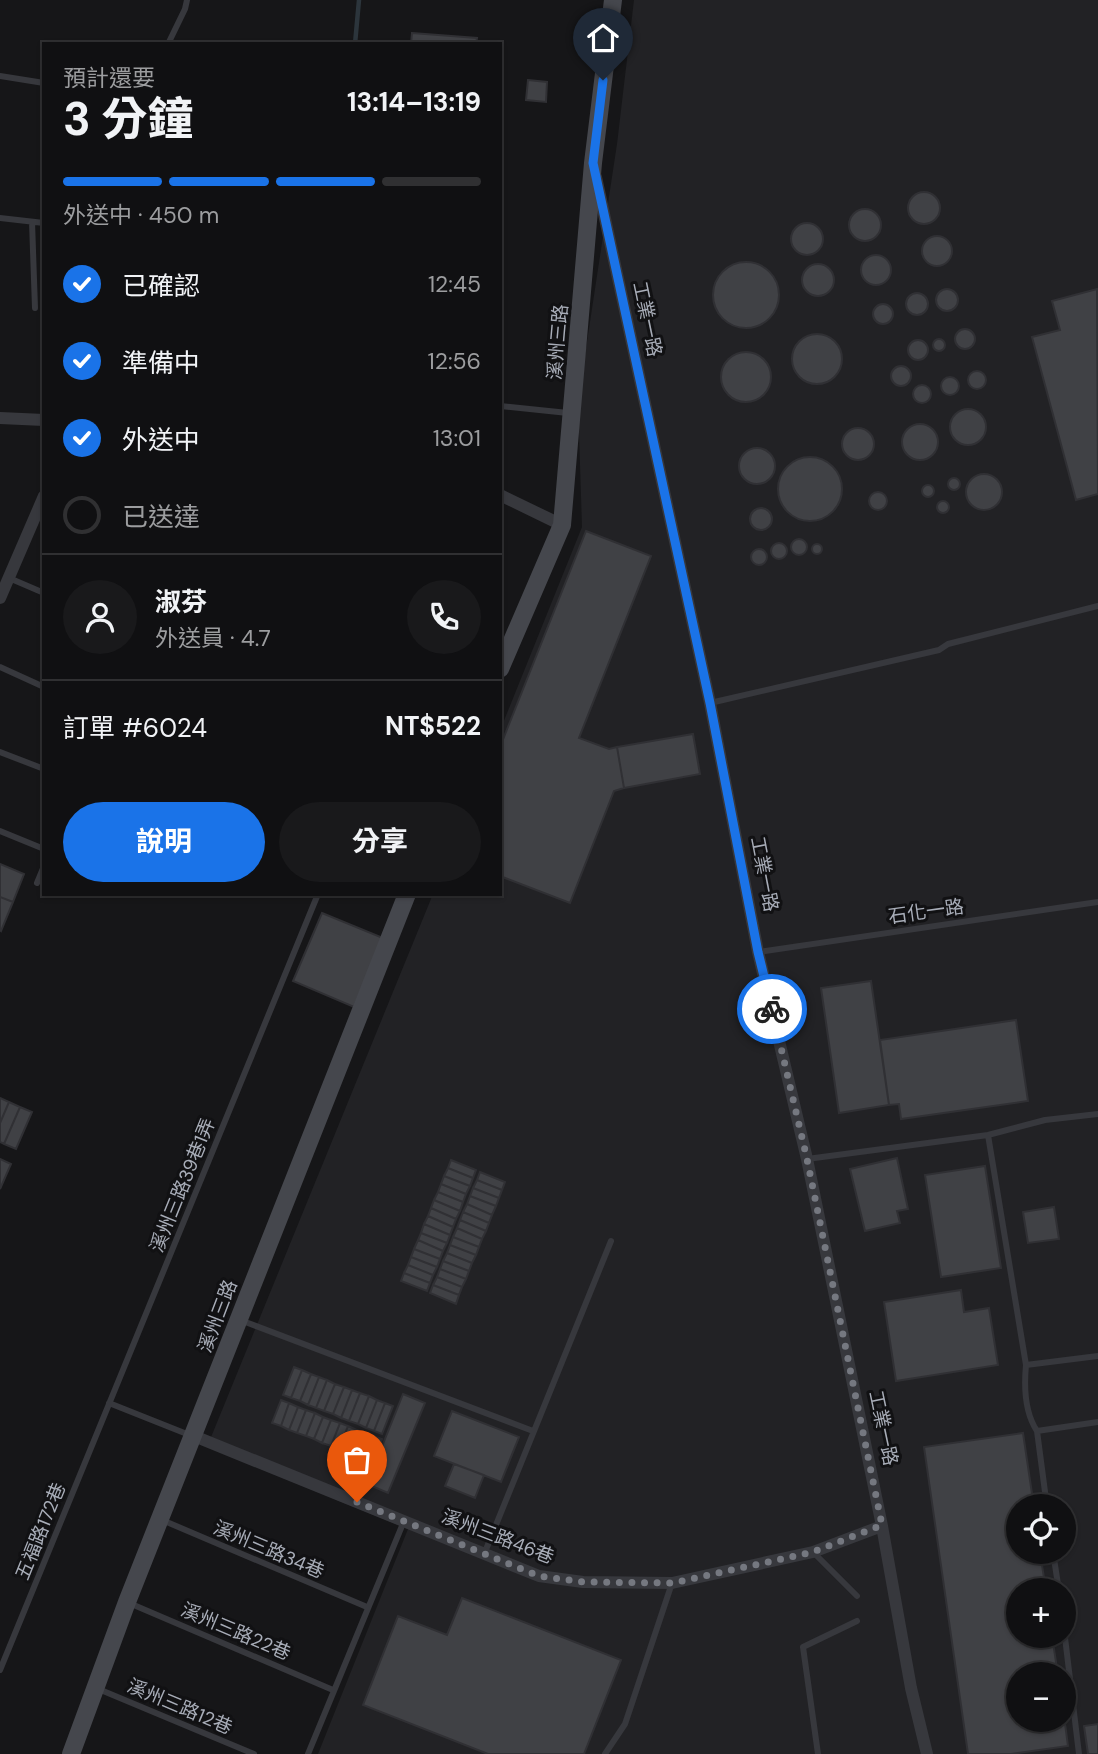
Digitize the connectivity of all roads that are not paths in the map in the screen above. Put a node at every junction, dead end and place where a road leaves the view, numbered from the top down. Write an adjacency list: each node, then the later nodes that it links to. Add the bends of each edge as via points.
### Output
1 (187, 0): 3 (lane)
2 (612, 0): 6 (street, 工業一路)
3 (169, 42)
4 (0, 76): 5 (lane)
5 (42, 83)
6 (593, 163): 12 (street, 溪州三路); 26 (street, 工業一路)
7 (0, 218): 8 (lane)
8 (32, 222): 9 (lane); 10 (lane)
9 (42, 223)
10 (36, 308)
11 (502, 406): 12 (lane)
12 (572, 413): 17 (street, 溪州三路)
13 (0, 418): 14 (street)
14 (42, 420)
15 (502, 496): 17 (street)
16 (42, 506): 18 (street)
17 (562, 525): 23 (street, 溪州三路)
18 (38, 527): 19 (street)
19 (9, 578): 20 (lane); 21 (street)
20 (42, 592)
21 (0, 598)
22 (1098, 606): 26 (lane, via 939,650)
23 (502, 664)
24 (0, 667): 25 (lane)
25 (42, 686)
26 (710, 703): 36 (street, 工業一路)
27 (0, 752): 28 (lane)
28 (42, 768)
29 (0, 831): 30 (lane)
30 (42, 848)
31 (42, 871): 32 (lane)
32 (37, 883)
33 (317, 896): 44 (lane, 溪州三路39巷1弄)
34 (406, 896): 41 (street, 溪州三路)
35 (1098, 902): 36 (lane, 石化一路)
36 (758, 952): 39 (street, 工業一路)
37 (1098, 1114): 38 (lane, via 1045,1120)
38 (988, 1136): 39 (lane); 43 (lane)
39 (807, 1159): 52 (street, 工業一路)
40 (611, 1241): 46 (lane)
41 (238, 1319): 46 (lane); 48 (street, 溪州三路)
42 (1098, 1356): 43 (lane)
43 (1026, 1365): 47 (lane, via 1031,1422)
44 (109, 1403): 48 (lane); 61 (lane, 五福路172巷)
45 (1098, 1422): 47 (lane)
46 (533, 1431): 53 (lane)
47 (1037, 1431): 49 (lane)
48 (194, 1436): 50 (street, 溪州三路); 51 (street, 溪州三路46巷)
49 (1045, 1494)
50 (160, 1520): 57 (street, 溪州三路); 58 (lane, 溪州三路34巷)
51 (404, 1521): 53 (street, 溪州三路46巷); 58 (lane)
52 (882, 1525): 54 (street, 溪州三路46巷); 69 (street, 工業一路)
53 (485, 1552): 55 (street, 溪州三路46巷, via 539,1576 583,1582)
54 (813, 1552): 55 (street, 溪州三路46巷); 56 (lane)
55 (673, 1583): 67 (lane, via 625,1724)
56 (857, 1596)
57 (127, 1602): 62 (street, 溪州三路); 63 (lane, 溪州三路22巷)
58 (367, 1607): 63 (lane)
59 (857, 1621): 68 (lane, via 803,1647)
60 (1066, 1648): 70 (lane)
61 (0, 1670)
62 (94, 1687): 64 (street, 溪州三路); 65 (lane, 溪州三路12巷)
63 (333, 1690): 66 (lane)
64 (71, 1754)
65 (254, 1754)
66 (308, 1754)
67 (605, 1754)
68 (818, 1754)
69 (927, 1754)
70 (1079, 1754)

